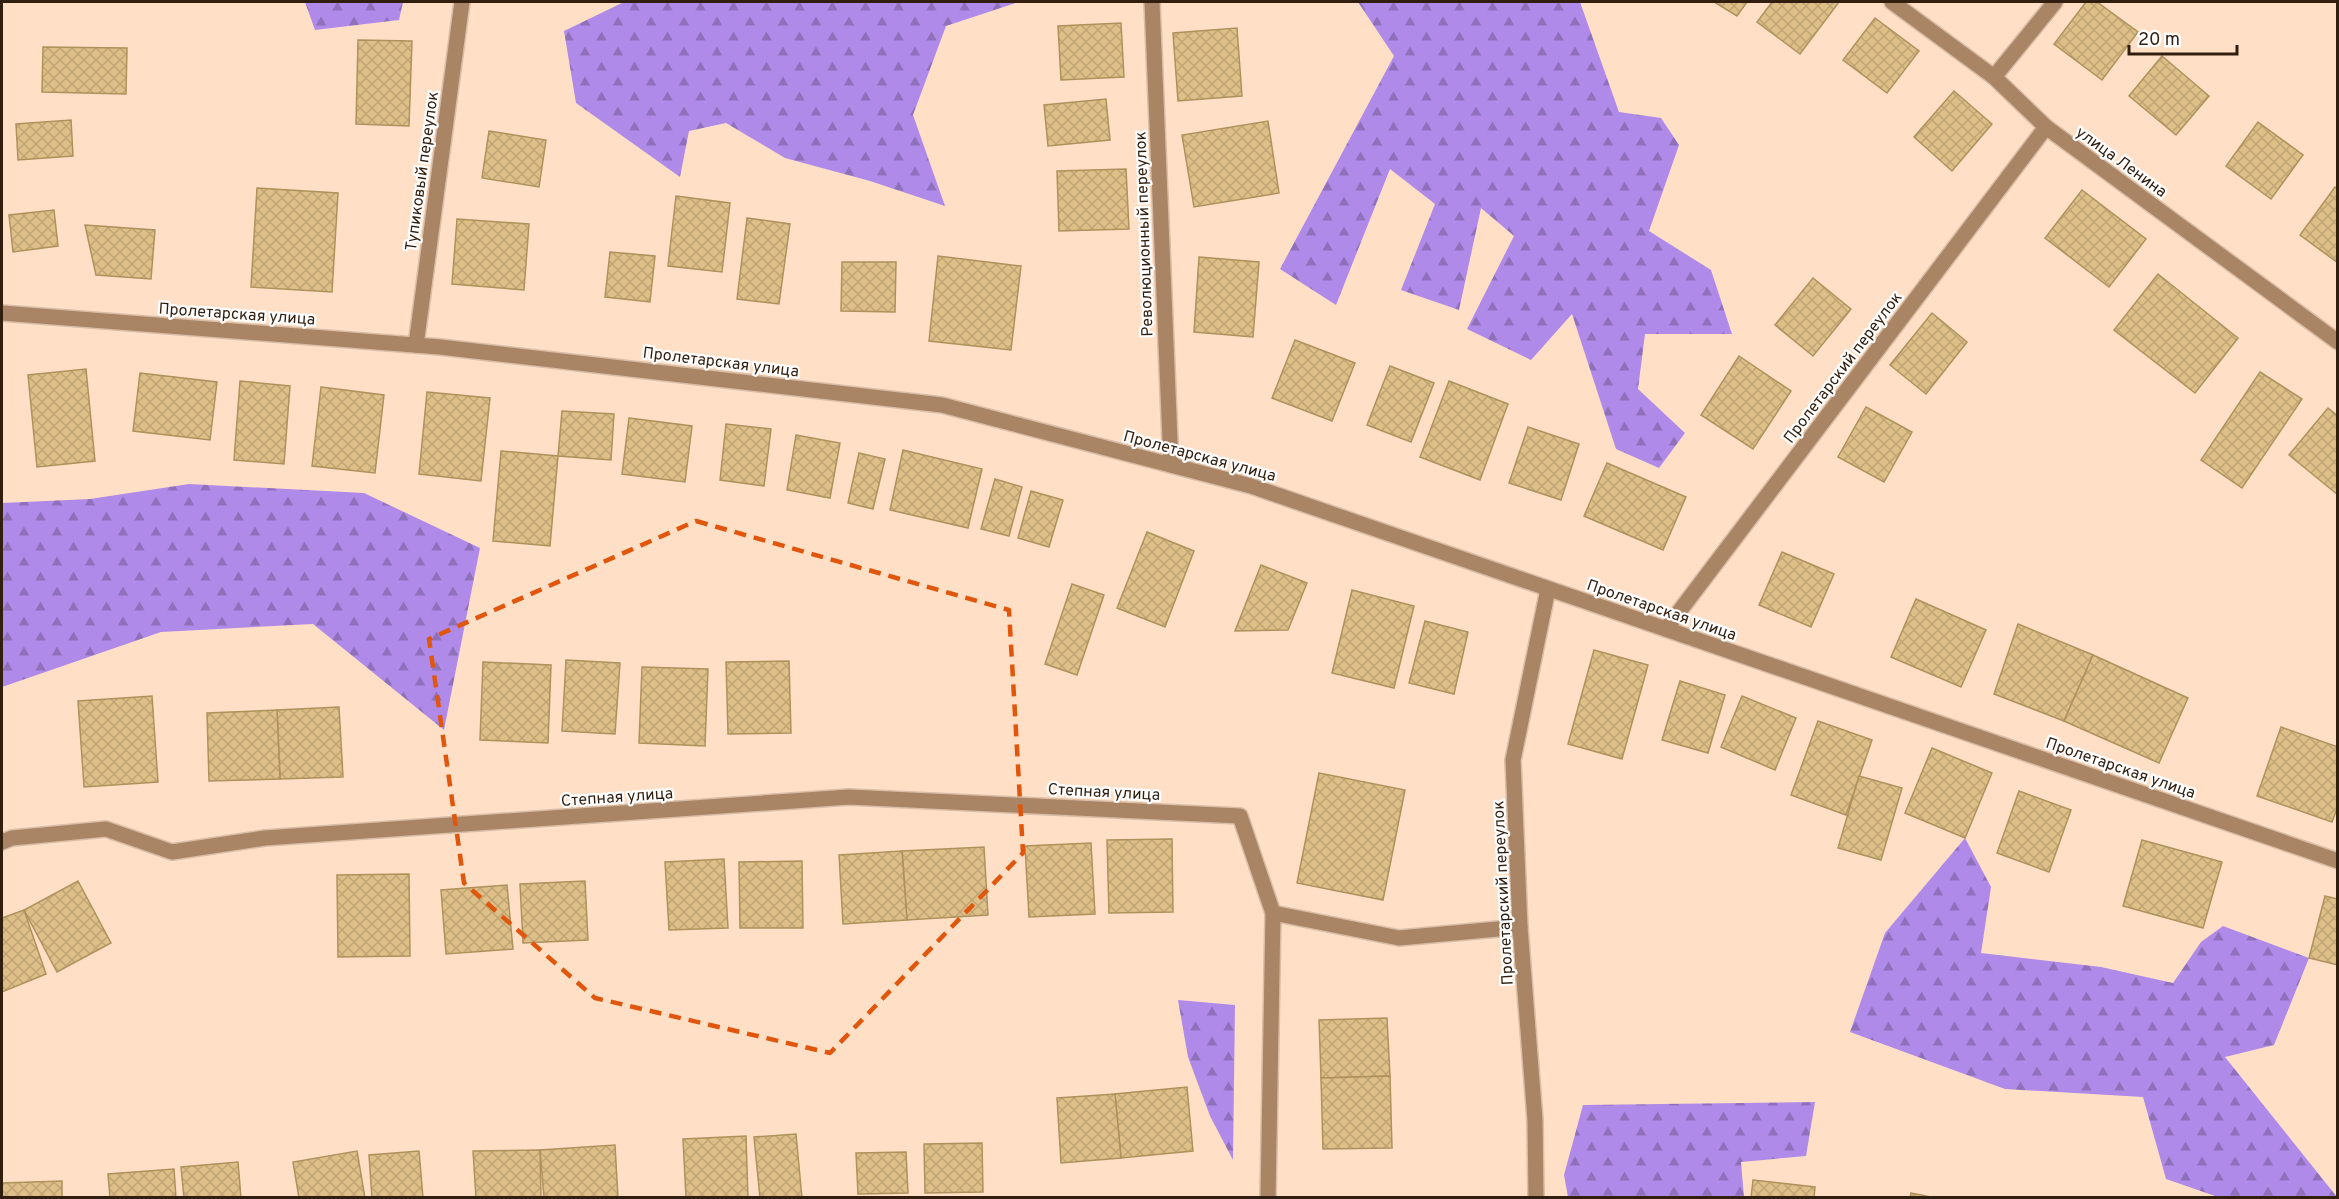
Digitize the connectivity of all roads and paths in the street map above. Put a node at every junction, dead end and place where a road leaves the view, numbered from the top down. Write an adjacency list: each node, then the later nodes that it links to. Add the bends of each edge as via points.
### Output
1 (462, 2): 9 (street, Тупиковый переулок)
2 (1152, 2): 10 (street, Революционный переулок)
3 (1892, 2): 5 (street, улица Ленина)
4 (2055, 2): 5 (street)
5 (1994, 77): 6 (street, улица Ленина)
6 (2046, 127): 8 (street, улица Ленина); 12 (street, Пролетарский переулок)
7 (2, 313): 9 (street, Пролетарская улица)
8 (2337, 342)
9 (416, 345): 10 (street, Пролетарская улица, via 942,405)
10 (1171, 465): 11 (street, Пролетарская улица, via 1251,486)
11 (1548, 589): 12 (street, Пролетарская улица); 16 (street, Пролетарский переулок, via 1513,760)
12 (1666, 629): 14 (street, Пролетарская улица)
13 (2, 842): 15 (street, Степная улица, via 106,830 172,852 265,838 849,798 1240,816)
14 (2337, 861)
15 (1273, 913): 16 (street, via 1399,938); 17 (street)
16 (1520, 927): 18 (street, Пролетарский переулок, via 1535,1120)
17 (1268, 1197)
18 (1536, 1197)

